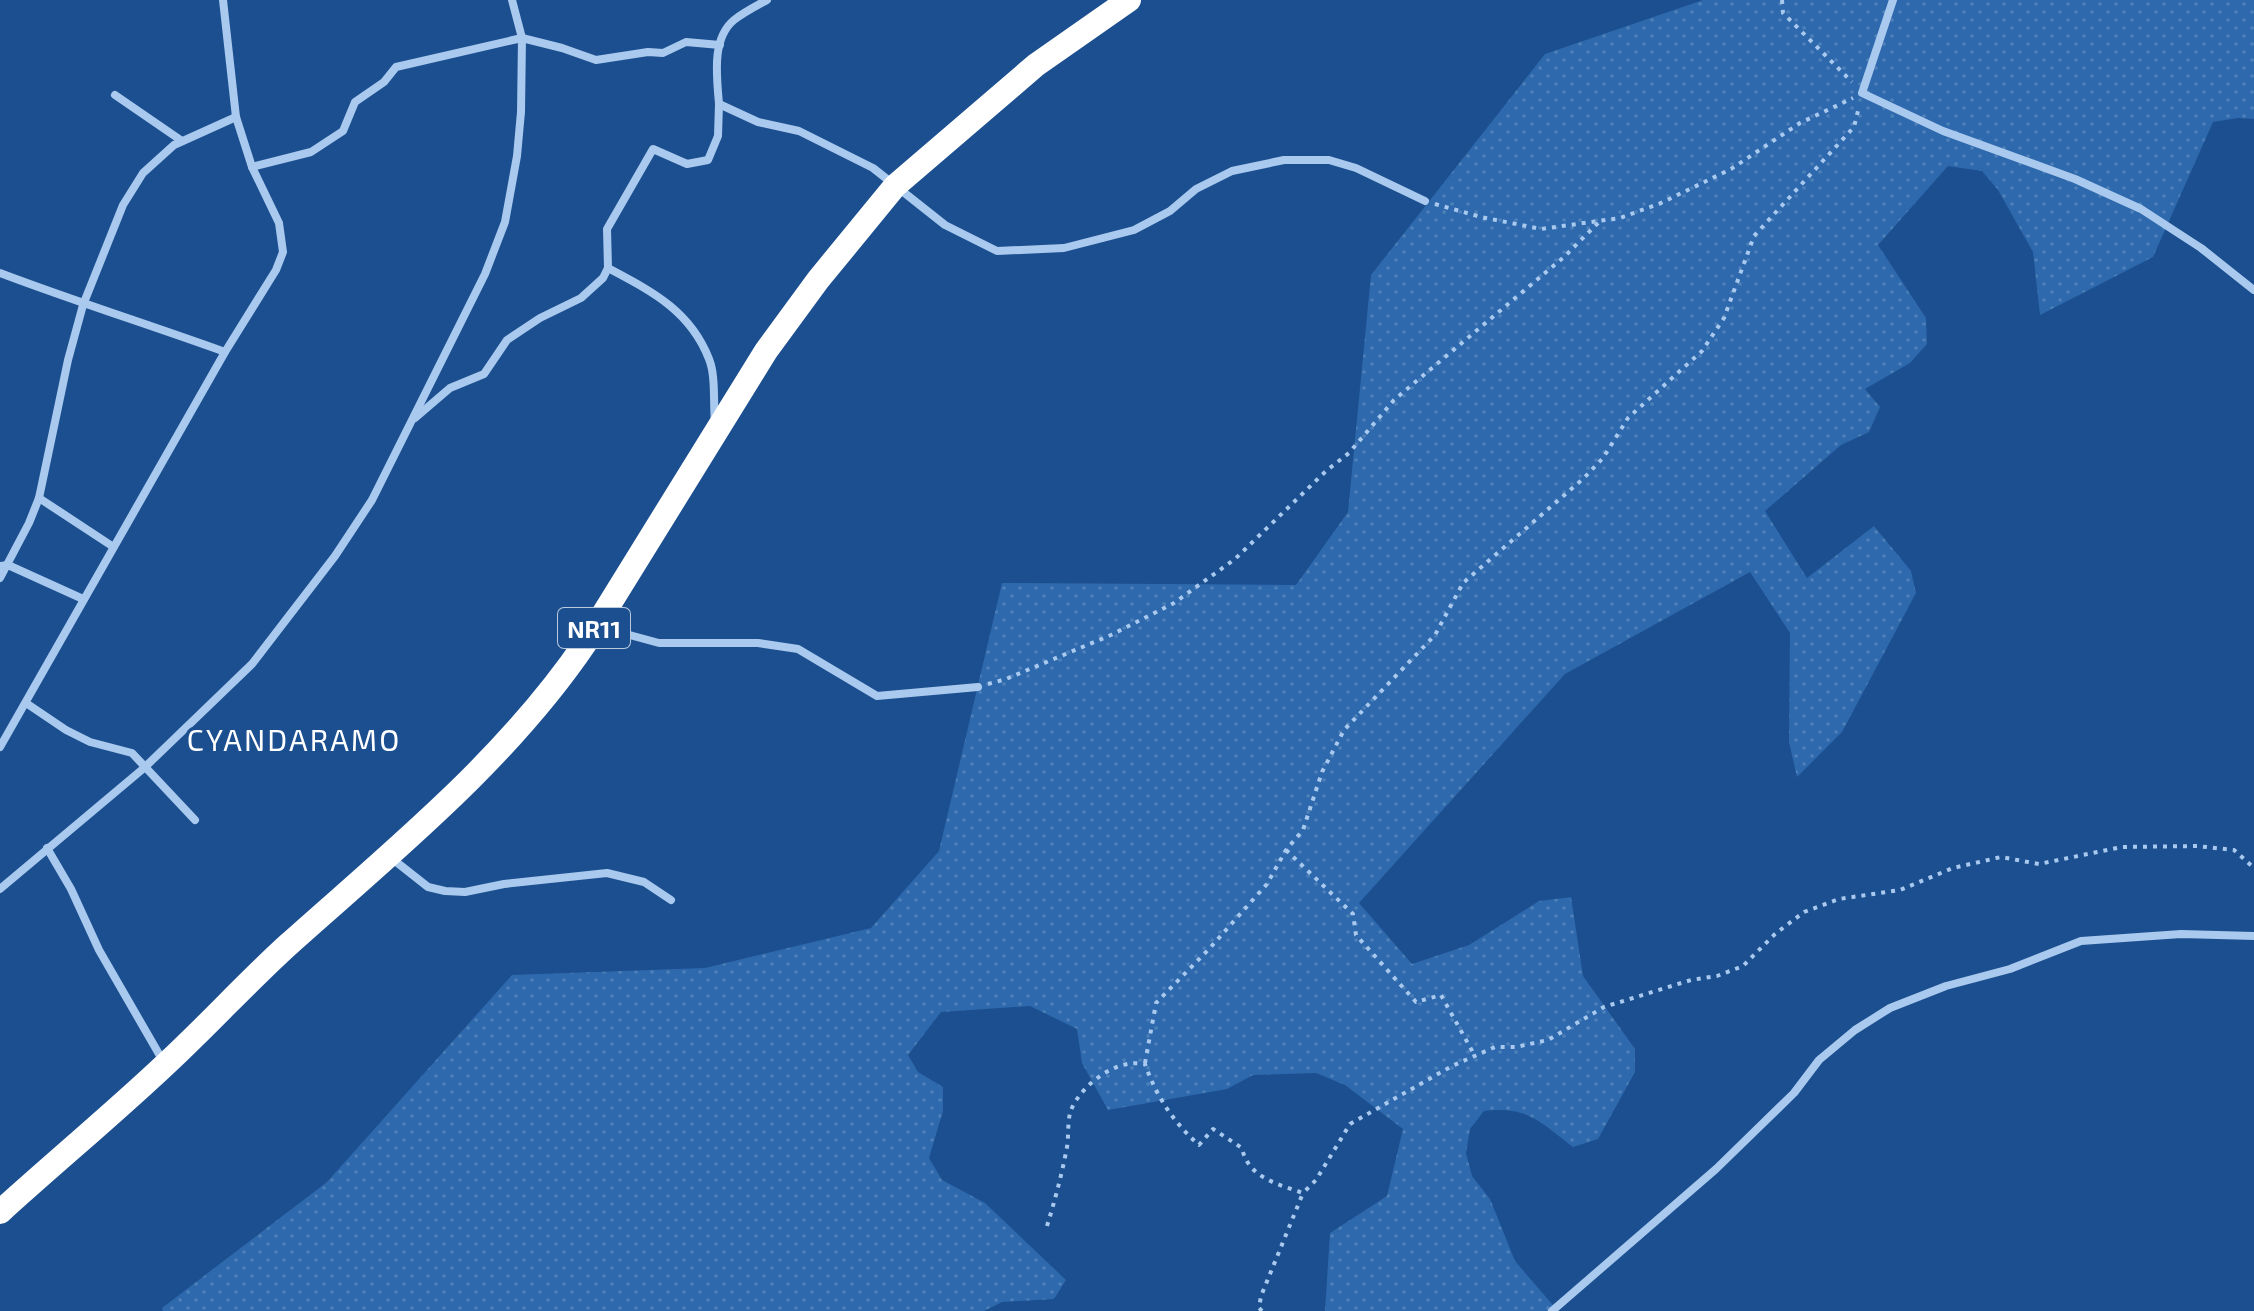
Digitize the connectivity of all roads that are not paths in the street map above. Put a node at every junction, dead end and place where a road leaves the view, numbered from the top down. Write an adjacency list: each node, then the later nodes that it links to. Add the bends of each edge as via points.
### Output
1 (223, 0): 10 (street)
2 (512, 0): 6 (street)
3 (767, 0): 7 (street, via 733,20)
4 (1129, 0): 13 (highway, NR11, via 1036,65)
5 (1893, 0): 17 (street, via 1862,93 2141,209)
6 (522, 38): 7 (street, via 596,60 663,53 686,42); 12 (street, via 396,67 355,102 343,131 311,152); 20 (street, via 517,156 505,222)
7 (720, 45): 9 (street)
8 (115, 95): 11 (street)
9 (719, 104): 13 (street, via 758,122 799,131 873,168); 15 (street, via 718,136 708,160 687,164 653,149 607,229)
10 (236, 117): 11 (street); 12 (street)
11 (182, 141): 18 (street, via 143,173 123,205)
12 (252, 167): 19 (street, via 279,223 283,252)
13 (895, 186): 14 (street, via 945,225 997,251 1064,248 1134,230 1232,171 1284,160 1329,160); 21 (highway, NR11, via 775,339)
14 (1425, 201)
15 (608, 268): 20 (street, via 581,298 507,340 484,374 450,388); 21 (street, via 663,297 693,330 710,360)
16 (0, 273): 18 (street)
17 (2254, 290)
18 (83, 305): 19 (street); 22 (street)
19 (225, 352): 23 (street)
20 (411, 421): 31 (street, via 372,500 326,568 252,664)
21 (716, 435): 27 (highway, NR11)
22 (39, 498): 23 (street); 24 (street)
23 (112, 546): 26 (street)
24 (4, 565): 25 (street); 26 (street)
25 (0, 578)
26 (83, 599): 29 (street)
27 (596, 626): 28 (street, via 659,643 758,643 798,649 877,696); 34 (highway, NR11, via 529,715)
28 (978, 687)
29 (26, 703): 30 (street); 31 (street, via 90,742 132,753)
30 (2, 743)
31 (144, 768): 32 (street); 33 (street)
32 (195, 820)
33 (47, 848): 35 (street); 38 (street)
34 (389, 857): 36 (street, via 428,887 445,891 607,873 644,882); 38 (highway, NR11, via 287,946)
35 (0, 889)
36 (671, 900)
37 (2254, 936): 40 (street, via 2181,934 2081,941 1890,1008 1819,1060 1794,1093 1716,1169)
38 (166, 1064): 39 (highway, NR11)
39 (0, 1212)
40 (1552, 1311)

